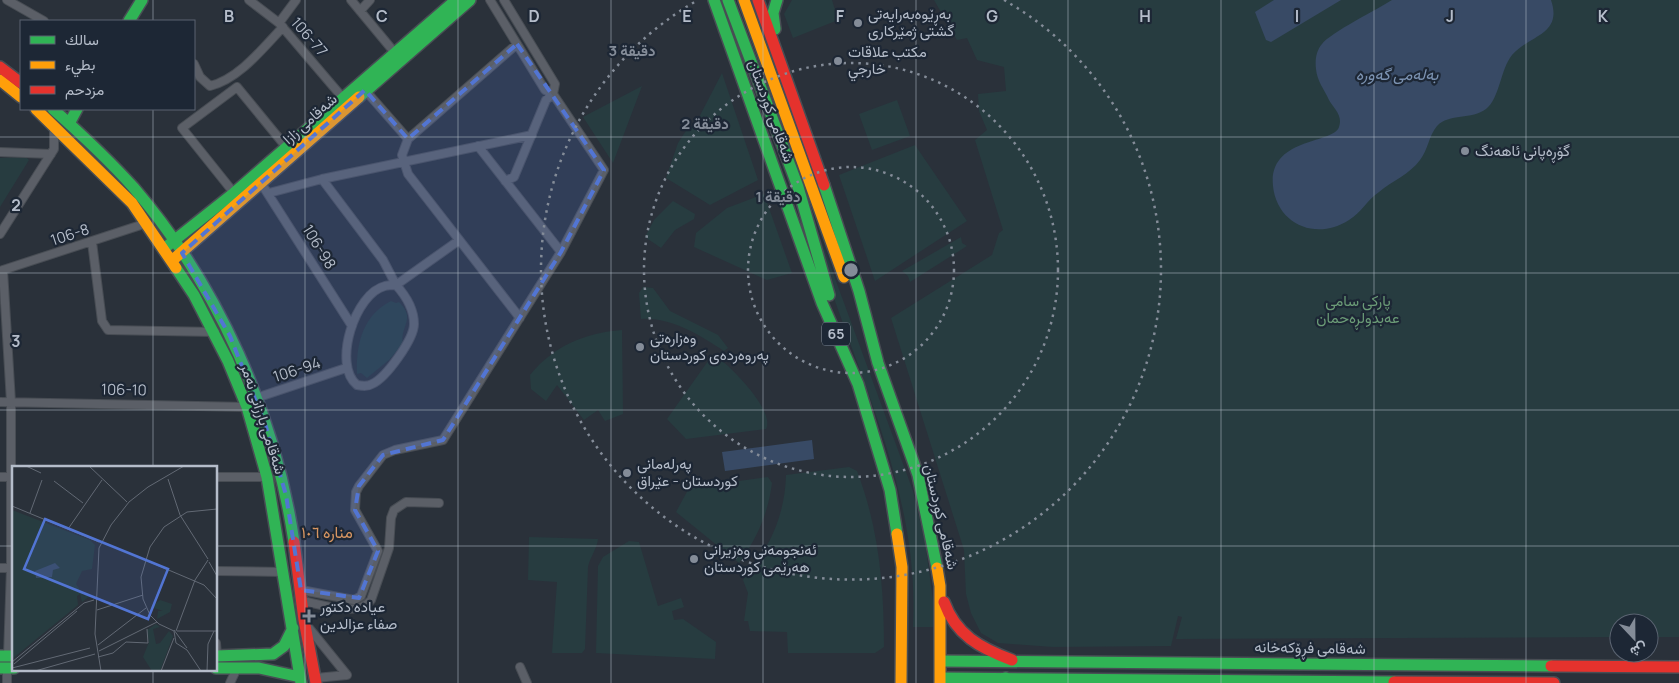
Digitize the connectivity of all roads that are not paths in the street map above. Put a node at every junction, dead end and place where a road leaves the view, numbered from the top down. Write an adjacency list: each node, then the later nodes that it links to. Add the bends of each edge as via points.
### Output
1 (7, 0): 17 (street)
2 (142, 0): 18 (main road)
3 (249, 0): 19 (street, 106-77)
4 (296, 0): 19 (street)
5 (351, 0): 16 (street)
6 (370, 0): 16 (street)
7 (456, 0): 22 (main road, شەقامی زازا)
8 (470, 0): 27 (main road, شەقامی زازا)
9 (490, 0): 20 (street)
10 (504, 0): 28 (street, via 555,84)
11 (728, 0): 65 (main road, شەقامی کوردستان / 65, via 798,187)
12 (744, 0): 63 (main road, شەقامی کوردستان / 65)
13 (758, 0): 21 (main road, شەقامی کوردستان / 65)
14 (778, 0): 21 (main road, via 773,13)
15 (715, 3): 65 (main road, شەقامی کوردستان / 65, via 822,303)
16 (360, 11): 22 (street)
17 (42, 20)
18 (130, 20)
19 (281, 25): 23 (street, via 246,65 218,84 210,86 204,83); 30 (street, 106-77)
20 (517, 44): 28 (street, via 545,90); 37 (street)
21 (778, 50): 63 (main road, شەقامی کوردستان / 65, via 859,291)
22 (395, 53): 30 (main road, شەقامی زازا)
23 (195, 66)
24 (0, 67): 26 (main road)
25 (0, 80): 29 (main road)
26 (20, 82)
27 (365, 90): 37 (street); 46 (main road, شەقامی زازا)
28 (553, 94): 36 (street, via 546,100); 55 (street, via 604,170)
29 (20, 96)
30 (343, 98): 40 (main road, شەقامی زازا)
31 (37, 110): 35 (main road, شەقامی بارزانی نەمر)
32 (55, 110): 34 (main road, شەقامی بارزانی نەمر)
33 (76, 110): 34 (main road)
34 (70, 122): 53 (main road, شەقامی بارزانی نەمر, via 132,186)
35 (53, 124): 38 (main road, شەقامی بارزانی نەمر); 41 (street, via 56,135)
36 (532, 135): 39 (street); 45 (street, via 514,177)
37 (408, 138): 43 (street)
38 (73, 142): 41 (street); 49 (main road, شەقامی بارزانی نەمر)
39 (478, 146): 43 (street); 45 (street)
40 (287, 148): 47 (main road, شەقامی زازا); 47 (street, via 237,87 182,128)
41 (53, 151): 42 (street); 50 (street)
42 (0, 152)
43 (403, 162): 44 (street); 51 (street, via 408,174)
44 (322, 179): 48 (street); 59 (street, via 383,260)
45 (505, 181): 55 (street)
46 (262, 183): 48 (street, 106-98); 56 (main road, شەقامی زازا)
47 (234, 193): 53 (main road, شەقامی زازا)
48 (269, 193): 61 (street, 106-98)
49 (147, 223): 52 (street, 106-8); 54 (main road, شەقامی بارزانی نەمر)
50 (0, 234)
51 (458, 241): 59 (street); 60 (street)
52 (92, 242): 58 (street, 106-8); 62 (street, via 102,322 108,330)
53 (174, 242): 54 (main road, شەقامی زازا); 56 (main road, شەقامی بارزانی نەمر)
54 (164, 248): 57 (main road, شەقامی بارزانی نەمر)
55 (560, 252): 60 (street)
56 (182, 253): 57 (main road, شەقامی زازا); 66 (main road, شەقامی بارزانی نەمر, via 230,336)
57 (172, 260): 62 (main road, شەقامی بارزانی نەمر)
58 (1, 271): 68 (street)
59 (396, 285): 61 (street, via 384,286 368,297); 64 (street, via 404,293 413,315 412,338 374,384 357,385)
60 (520, 318): 80 (street, via 443,440 383,455 359,486 355,510 378,551 361,596 354,600)
61 (352, 326): 64 (street)
62 (215, 332): 69 (main road, شەقامی بارزانی نەمر)
63 (878, 363): 79 (main road, شەقامی کوردستان / 65, via 918,475)
64 (346, 368): 66 (street, 106-94)
65 (853, 372): 104 (main road, شەقامی کوردستان / 65, via 890,490 897,528 904,605)
66 (256, 398): 80 (main road, شەقامی بارزانی نەمر, via 286,495)
67 (0, 402): 68 (street, 106-10)
68 (10, 402): 69 (street, 106-10); 71 (street)
69 (247, 407): 73 (main road, شەقامی بارزانی نەمر)
70 (0, 477): 71 (street)
71 (12, 477): 76 (street)
72 (218, 477): 73 (street)
73 (267, 477): 78 (main road, شەقامی بارزانی نەمر)
74 (439, 503): 80 (street, via 406,502 394,510 389,548 371,600 365,606 356,609)
75 (0, 568): 76 (street)
76 (12, 568): 86 (street)
77 (218, 571): 78 (street)
78 (283, 572): 82 (main road, شەقامی بارزانی نەمر)
79 (940, 586): 84 (main road, via 952,622 960,632 981,649); 85 (main road, شەقامی کوردستان / 65)
80 (301, 595): 81 (main road, شەقامی بارزانی نەمر)
81 (304, 620): 92 (street, via 314,637); 95 (main road, شەقامی بارزانی نەمر)
82 (293, 628): 83 (main road, via 284,646 273,654); 94 (main road, شەقامی بارزانی نەمر)
83 (218, 656)
84 (1012, 660): 85 (main road, شەقامی فڕۆکەخانە); 88 (main road, شەقامی فڕۆکەخانە)
85 (941, 661): 96 (main road, شەقامی کوردستان / 65)
86 (7, 662): 99 (street)
87 (520, 667): 103 (street)
88 (1679, 667)
89 (218, 668): 90 (main road)
90 (237, 668): 91 (main road); 100 (street)
91 (259, 668): 94 (main road); 101 (main road, via 278,674)
92 (347, 675): 95 (street); 102 (street)
93 (1006, 678): 96 (main road); 97 (main road); 105 (main road)
94 (300, 680): 95 (main road)
95 (316, 680)
96 (940, 680)
97 (1319, 682): 98 (main road)
98 (1366, 682): 106 (main road)
99 (7, 683)
100 (230, 683)
101 (288, 683)
102 (343, 683)
103 (527, 683)
104 (901, 683)
105 (981, 683)
106 (1554, 683)

